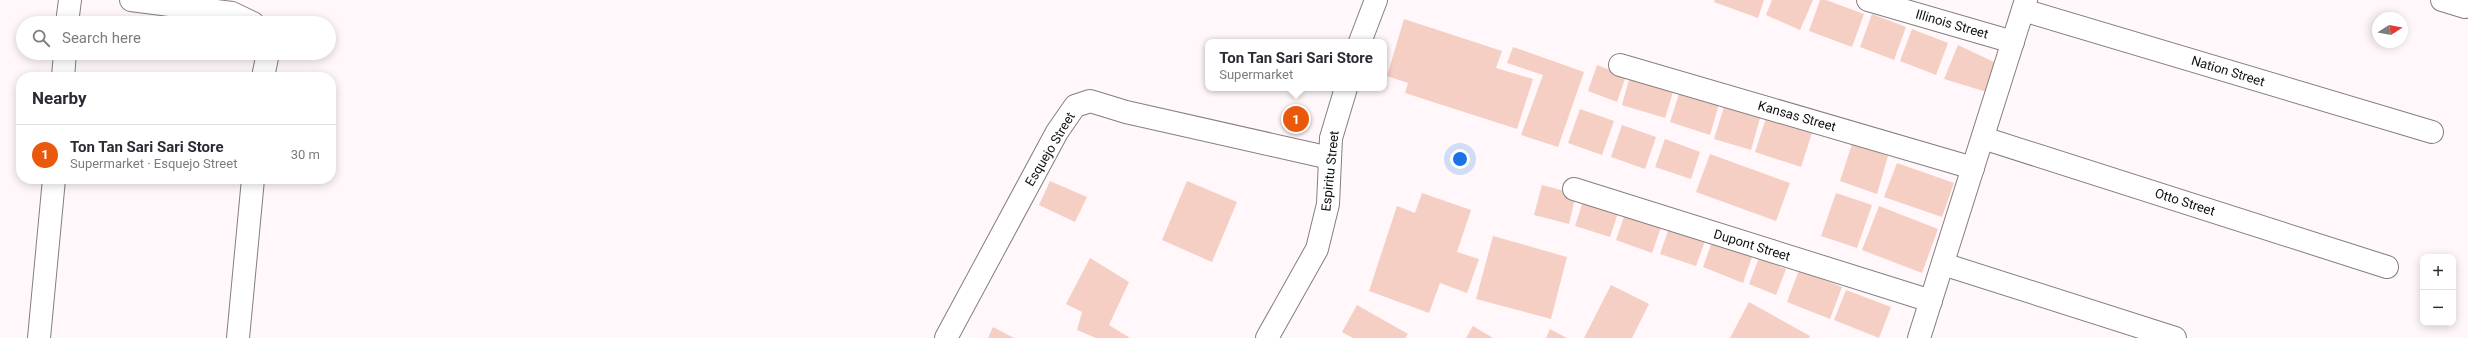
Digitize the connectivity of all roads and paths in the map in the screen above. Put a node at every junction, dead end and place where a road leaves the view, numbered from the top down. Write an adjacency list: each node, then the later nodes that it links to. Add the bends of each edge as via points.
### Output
1 (70, 0): 8 (street)
2 (131, 0): 9 (street, via 232,13)
3 (1376, 0): 10 (street)
4 (1868, 0): 11 (street, Illinois Street)
5 (2442, 0): 7 (street)
6 (2025, 5): 11 (street); 18 (street, Nation Street)
7 (2465, 7)
8 (69, 16)
9 (238, 16)
10 (1361, 39)
11 (2014, 42): 19 (street)
12 (64, 60): 15 (street)
13 (267, 60): 16 (street)
14 (1620, 64): 21 (street, Kansas Street)
15 (63, 72)
16 (264, 72)
17 (1345, 91): 20 (street, Espiritu Street, via 1331,138)
18 (2432, 132)
19 (1983, 138): 21 (street); 26 (street, Otto Street)
20 (1330, 158): 30 (street, Esquejo Street, via 1126,112 1090,101 1075,106 1057,132); 31 (street, Espiritu Street, via 1328,204 1317,249)
21 (1973, 168): 25 (street)
22 (54, 184): 28 (street)
23 (253, 184): 29 (street)
24 (1574, 190): 27 (street, Dupont Street)
25 (1943, 264): 27 (street); 33 (street)
26 (2387, 267)
27 (1931, 301): 32 (street)
28 (40, 338)
29 (238, 338)
30 (946, 338)
31 (1267, 338)
32 (1919, 338)
33 (2175, 338)

